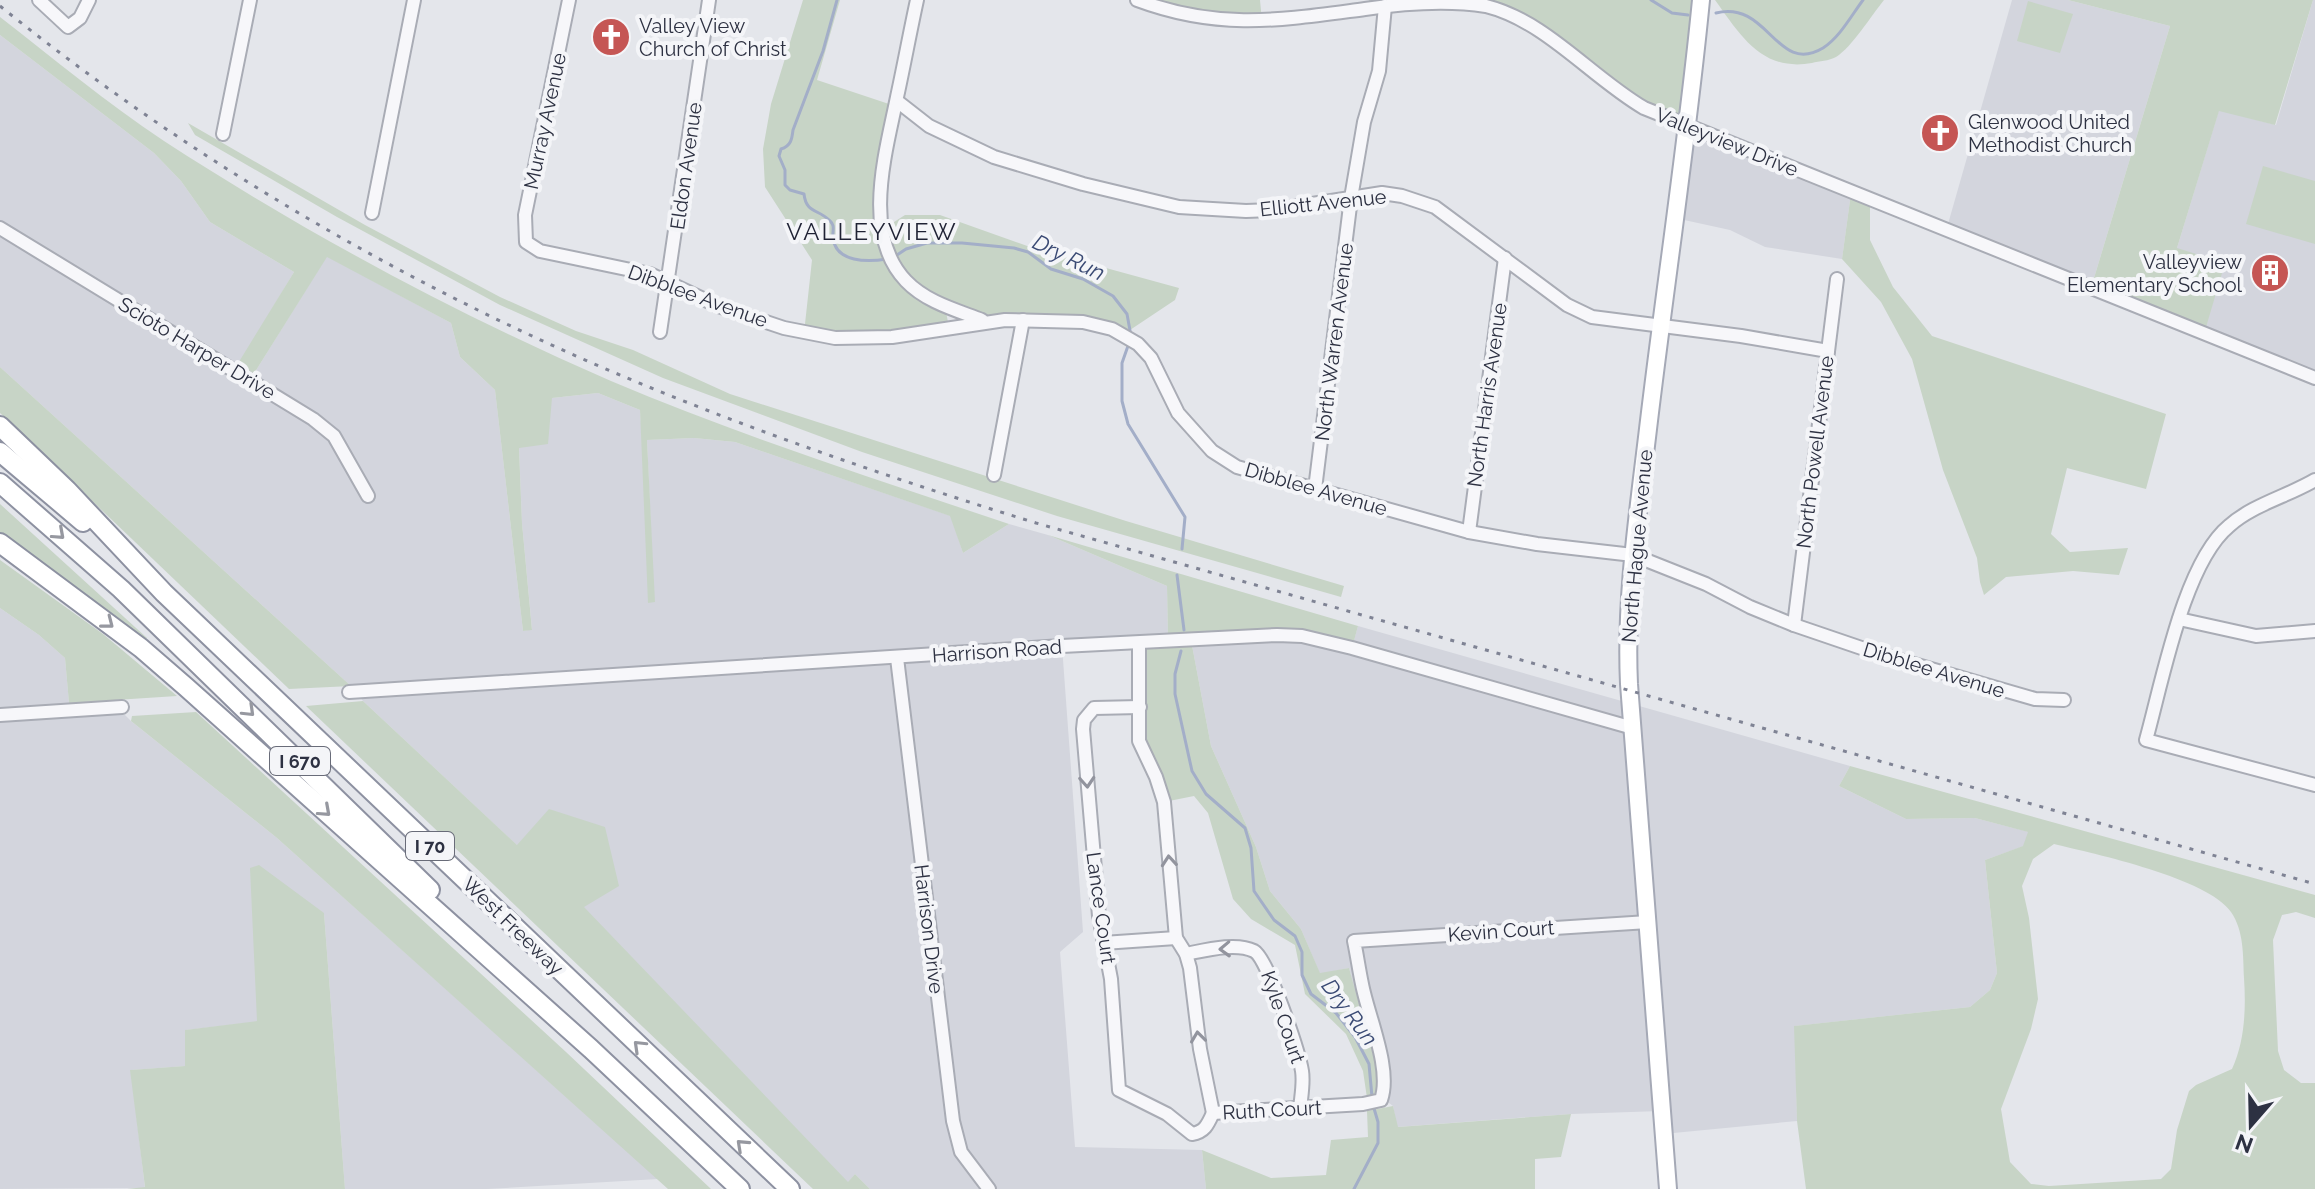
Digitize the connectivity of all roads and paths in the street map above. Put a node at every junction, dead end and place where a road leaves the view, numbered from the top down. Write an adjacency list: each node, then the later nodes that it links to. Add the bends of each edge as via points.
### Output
1 (39, 0): 2 (street, via 68,27)
2 (89, 0)
3 (250, 0): 13 (street)
4 (414, 0): 15 (street)
5 (569, 0): 17 (street, Murray Avenue, via 525,215)
6 (709, 0): 20 (street, Eldon Avenue)
7 (917, 0): 11 (street)
8 (1137, 0): 10 (street, Valleyview Drive, via 1196,18 1235,22)
9 (1701, 0): 12 (main road, North Hague Avenue)
10 (1385, 6): 12 (street, Valleyview Drive, via 1460,1 1505,12 1538,30 1627,98); 14 (street, North Warren Avenue, via 1379,71)
11 (897, 101): 14 (street, Elliott Avenue, via 929,126 984,153 1135,198 1246,211); 22 (street, via 880,193 882,230 892,259 916,290)
12 (1688, 128): 23 (main road, North Hague Avenue); 26 (street, Valleyview Drive)
13 (223, 134)
14 (1351, 198): 18 (street, Elliott Avenue, via 1382,193 1435,207); 32 (street, North Warren Avenue)
15 (372, 213)
16 (0, 228): 33 (street, Scioto Harper Drive, via 321,425 334,436)
17 (526, 242): 20 (street, Dibblee Avenue, via 540,251 650,274)
18 (1505, 258): 23 (street, Elliott Avenue, via 1580,311); 34 (street, North Harris Avenue)
19 (1837, 279): 25 (street, North Powell Avenue)
20 (669, 284): 22 (street, Dibblee Avenue, via 772,324 835,338 892,337); 24 (street, Eldon Avenue)
21 (1023, 320): 22 (street, Dibblee Avenue); 29 (street); 32 (street, Dibblee Avenue, via 1083,322 1124,334 1151,358 1178,413 1212,451 1237,467)
22 (985, 322)
23 (1660, 327): 25 (street, Elliott Avenue); 36 (main road, North Hague Avenue)
24 (660, 332)
25 (1828, 351): 39 (street, North Powell Avenue)
26 (2315, 378)
27 (0, 426): 37 (highway, West Freeway / I 70)
28 (0, 452): 37 (highway)
29 (994, 475)
30 (2315, 480): 38 (street, via 2231,524 2216,538 2193,576)
31 (0, 483): 54 (highway, I 670, one-way to 54, via 203,667)
32 (1315, 489): 34 (street, Dibblee Avenue)
33 (368, 496)
34 (1469, 532): 36 (street, Dibblee Avenue)
35 (0, 543): 54 (highway, West Freeway / I 70, one-way to 54, via 141,648)
36 (1633, 555): 39 (street, Dibblee Avenue); 48 (main road, North Hague Avenue, via 1627,636)
37 (164, 593): 60 (highway, West Freeway / I 70, one-way to 37)
38 (2179, 619): 40 (street, via 2256,636); 49 (street, via 2146,740)
39 (1794, 625): 44 (street, Dibblee Avenue, via 2035,699)
40 (2315, 631)
41 (1139, 643): 42 (street, Harrison Road); 46 (street); 48 (street, Harrison Road, via 1302,636)
42 (897, 658): 43 (street, Harrison Road); 61 (street, Harrison Drive, via 953,1121 961,1152)
43 (349, 692)
44 (2064, 700)
45 (122, 707): 47 (street)
46 (1140, 707): 51 (street, one-way to 46, via 1164,802 1139,741); 52 (street, Lance Court, one-way to 52, via 1094,708 1084,720)
47 (0, 715)
48 (1633, 728): 50 (main road, North Hague Avenue)
49 (2315, 785)
50 (1648, 922): 56 (street, Kevin Court, via 1354,941 1383,1069); 62 (main road, North Hague Avenue)
51 (1176, 938): 52 (street); 53 (street)
52 (1103, 943): 55 (street, Lance Court, via 1111,979 1119,1090)
53 (1186, 954): 57 (street, Kyle Court, one-way to 53, via 1303,1075 1297,1045 1261,957 1246,948); 58 (street, one-way to 53)
54 (591, 1049): 59 (highway, West Freeway / I 70)
55 (1137, 1100): 58 (street, Ruth Court, via 1192,1134 1200,1133)
56 (1381, 1100): 57 (street, Ruth Court)
57 (1300, 1109): 58 (street, Ruth Court)
58 (1213, 1113)
59 (740, 1189)
60 (790, 1189)
61 (989, 1189)
62 (1668, 1189)

